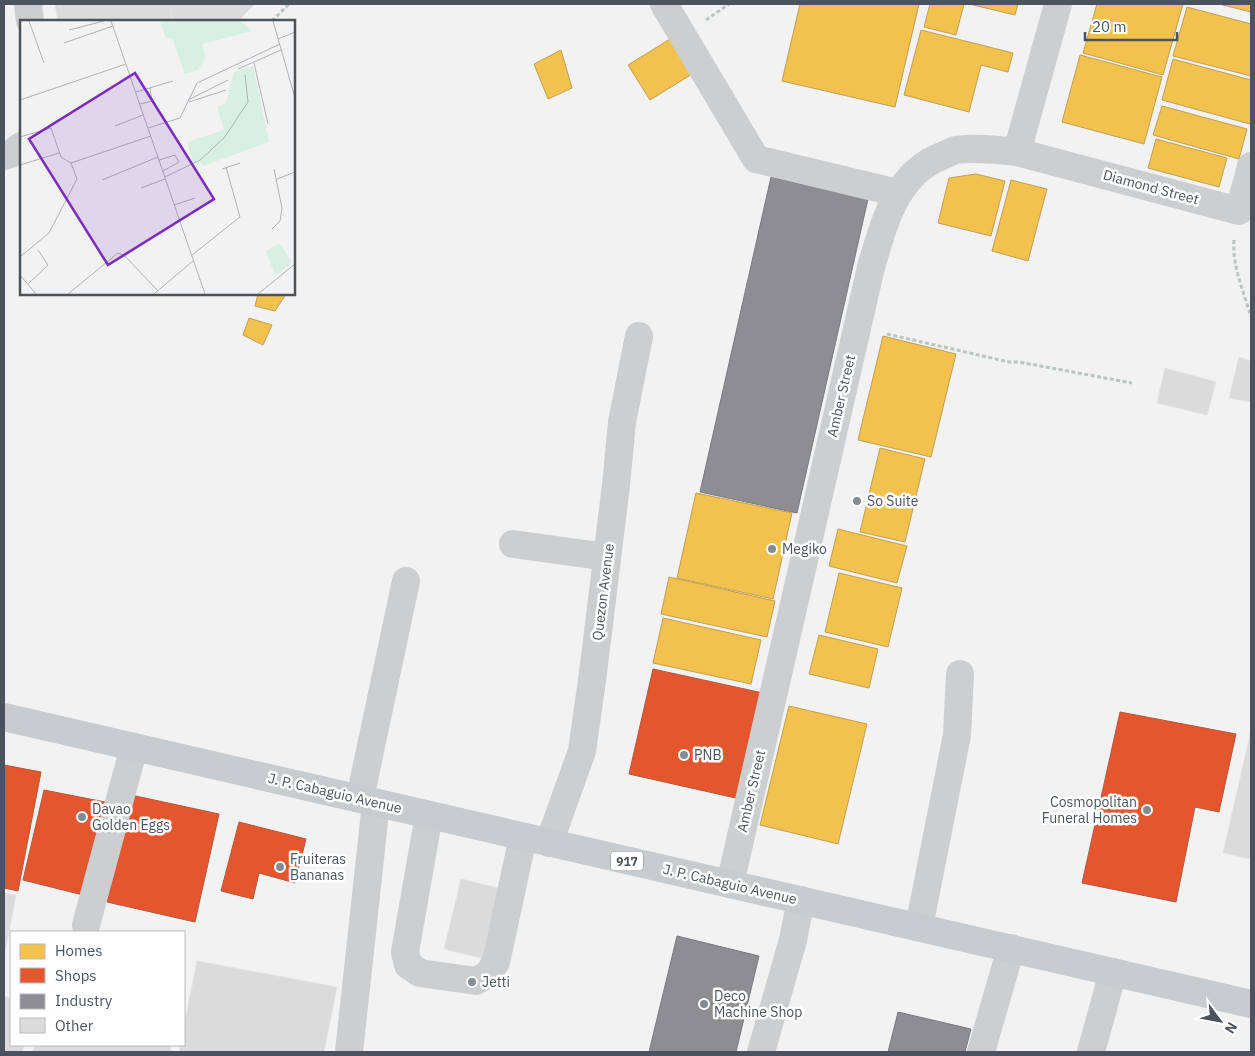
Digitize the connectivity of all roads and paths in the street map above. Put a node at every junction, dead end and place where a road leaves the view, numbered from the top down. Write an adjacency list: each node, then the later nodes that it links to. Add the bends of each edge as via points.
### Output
1 (28, 4): 5 (street)
2 (289, 4): 6 (path)
3 (664, 4): 11 (street, via 756,160)
4 (1058, 4): 8 (street)
5 (30, 20)
6 (273, 20)
7 (20, 147): 9 (street)
8 (1017, 152): 11 (street, Amber Street, via 956,150 925,164); 12 (street, Diamond Street)
9 (4, 156)
10 (1251, 166): 12 (street)
11 (898, 193): 14 (street, Amber Street, via 871,266)
12 (1239, 211): 13 (path, via 1233,251)
13 (1251, 317)
14 (857, 328): 16 (path, via 1009,362); 27 (street, Amber Street)
15 (639, 336): 18 (street, Quezon Avenue, via 622,422)
16 (1132, 383)
17 (513, 544): 18 (street)
18 (607, 557): 26 (street, Quezon Avenue, via 582,751)
19 (406, 581): 23 (street)
20 (960, 674): 30 (street, via 958,735)
21 (4, 717): 22 (main road, J. P. Cabaguio Avenue / 917)
22 (134, 747): 23 (main road, J. P. Cabaguio Avenue / 917); 29 (street)
23 (368, 801): 24 (main road, J. P. Cabaguio Avenue / 917); 34 (street)
24 (429, 815): 25 (main road, J. P. Cabaguio Avenue / 917); 25 (street, via 405,952 408,965 420,973 476,981 488,974 496,962)
25 (523, 836): 26 (main road, J. P. Cabaguio Avenue / 917)
26 (550, 843): 27 (main road, J. P. Cabaguio Avenue / 917)
27 (730, 884): 28 (main road, J. P. Cabaguio Avenue / 917)
28 (801, 900): 30 (main road, J. P. Cabaguio Avenue / 917); 35 (street)
29 (86, 925)
30 (919, 927): 31 (main road, J. P. Cabaguio Avenue / 917)
31 (1010, 948): 32 (main road, J. P. Cabaguio Avenue / 917); 36 (street)
32 (1114, 972): 33 (main road, J. P. Cabaguio Avenue / 917); 37 (street)
33 (1251, 1004)
34 (349, 1052)
35 (761, 1052)
36 (981, 1052)
37 (1091, 1052)

